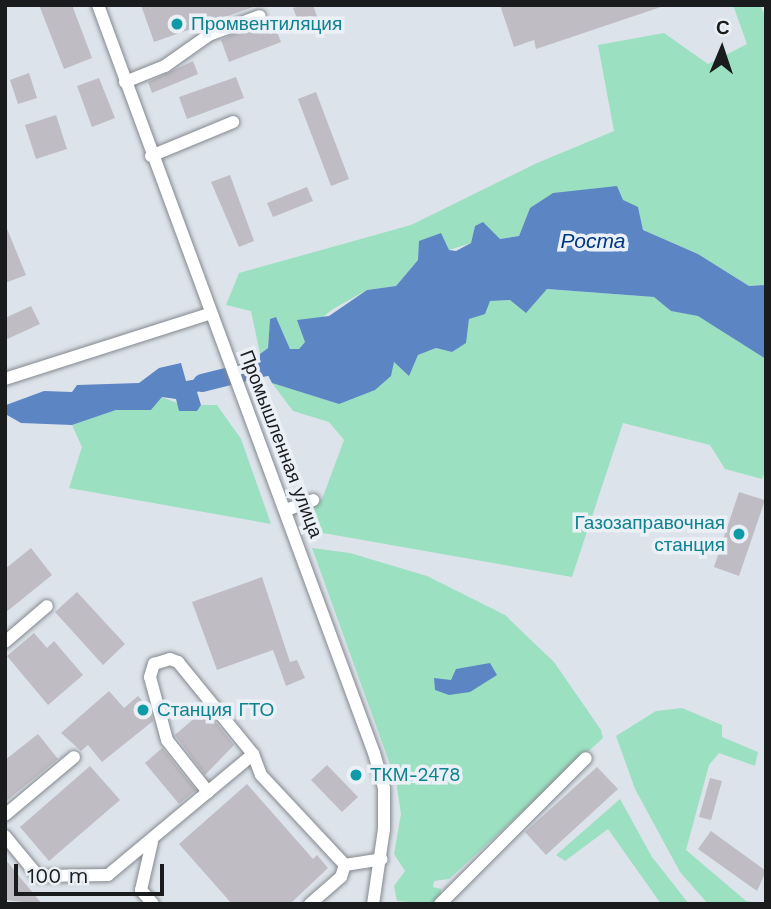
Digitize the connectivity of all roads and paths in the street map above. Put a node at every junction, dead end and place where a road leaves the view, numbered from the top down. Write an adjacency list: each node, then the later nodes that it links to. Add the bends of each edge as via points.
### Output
1 (98, 5): 3 (street, Промышленная улица)
2 (260, 16): 3 (street, via 209,35 165,66)
3 (125, 82): 5 (street, Промышленная улица)
4 (233, 122): 5 (street)
5 (151, 156): 6 (street, Промышленная улица)
6 (209, 314): 7 (street); 9 (street, Промышленная улица)
7 (5, 379)
8 (313, 500): 9 (street)
9 (286, 510): 19 (street, Промышленная улица, via 384,789)
10 (47, 606): 11 (street)
11 (5, 642)
12 (253, 754): 15 (street); 15 (street, via 178,662 170,659 154,664 150,677 167,740); 20 (street, via 261,775)
13 (74, 757): 16 (street)
14 (586, 758): 24 (street)
15 (208, 792): 18 (street)
16 (5, 815)
17 (5, 836): 18 (street, via 38,876 108,874)
18 (152, 842): 21 (street, via 141,890)
19 (382, 859): 20 (street); 23 (street, Промышленная улица)
20 (345, 865): 22 (street, via 341,877)
21 (153, 904)
22 (310, 904)
23 (373, 904)
24 (440, 904)

